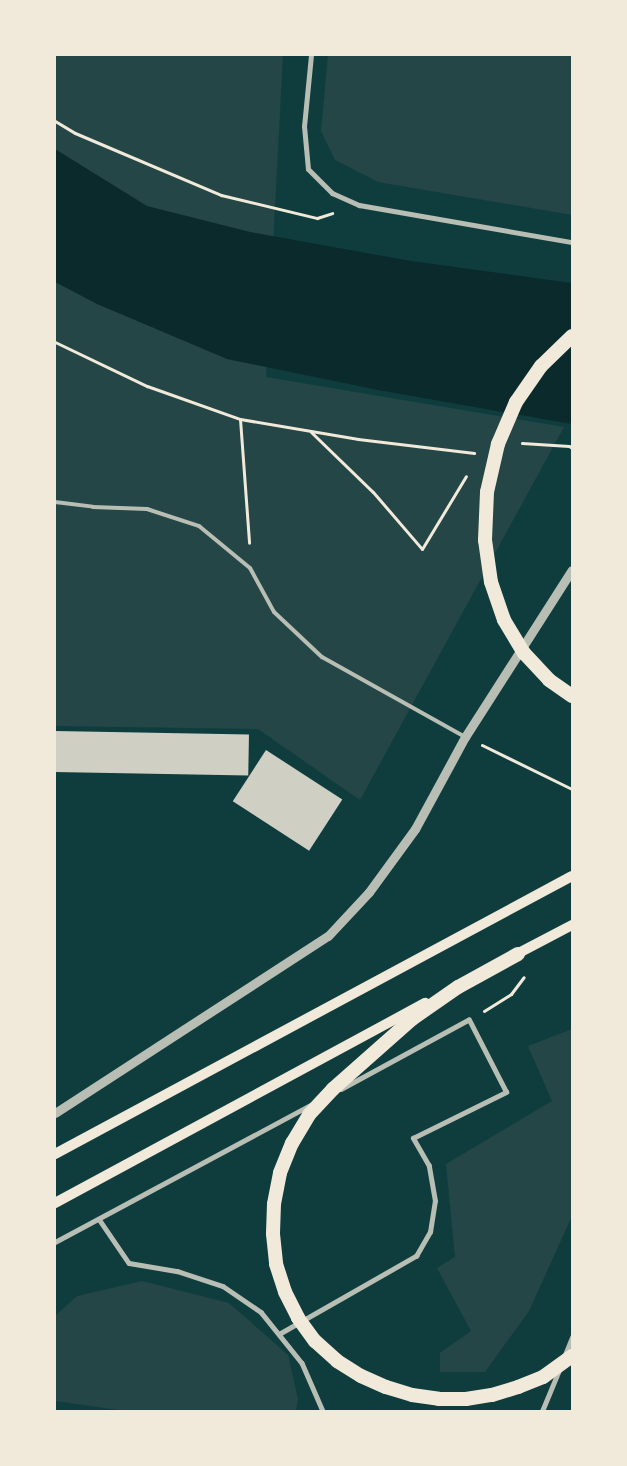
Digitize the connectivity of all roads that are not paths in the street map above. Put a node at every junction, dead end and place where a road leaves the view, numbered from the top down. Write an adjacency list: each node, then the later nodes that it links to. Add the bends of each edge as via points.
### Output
1 (311, 55): 2 (street, via 304,126 308,169 332,193 359,205)
2 (572, 242)
3 (572, 336): 6 (highway, via 541,366 516,402 498,444 487,492 485,540 491,582 504,620 524,653 549,680)
4 (55, 502): 7 (lane, via 147,509 199,526 250,568 274,612 322,657)
5 (572, 570): 7 (street)
6 (572, 696)
7 (465, 738): 11 (street, via 415,829 369,892 328,936)
8 (572, 876): 12 (main road)
9 (572, 925): 10 (main road)
10 (518, 954): 13 (main road); 18 (highway, via 427,1007 357,1067 309,1115 292,1143 280,1173 272,1234 276,1264 298,1318 315,1341 337,1361 386,1387 439,1399 492,1395 543,1377)
11 (55, 1113)
12 (55, 1154)
13 (55, 1203)
14 (99, 1219): 15 (street); 16 (street, via 129,1263 177,1272 224,1286 261,1312); 16 (street, via 469,1020 506,1092 413,1138 429,1166 434,1201 430,1232 416,1256)
15 (55, 1242)
16 (279, 1334): 19 (street, via 302,1363)
17 (572, 1337): 20 (street)
18 (572, 1356)
19 (323, 1411)
20 (542, 1411)

